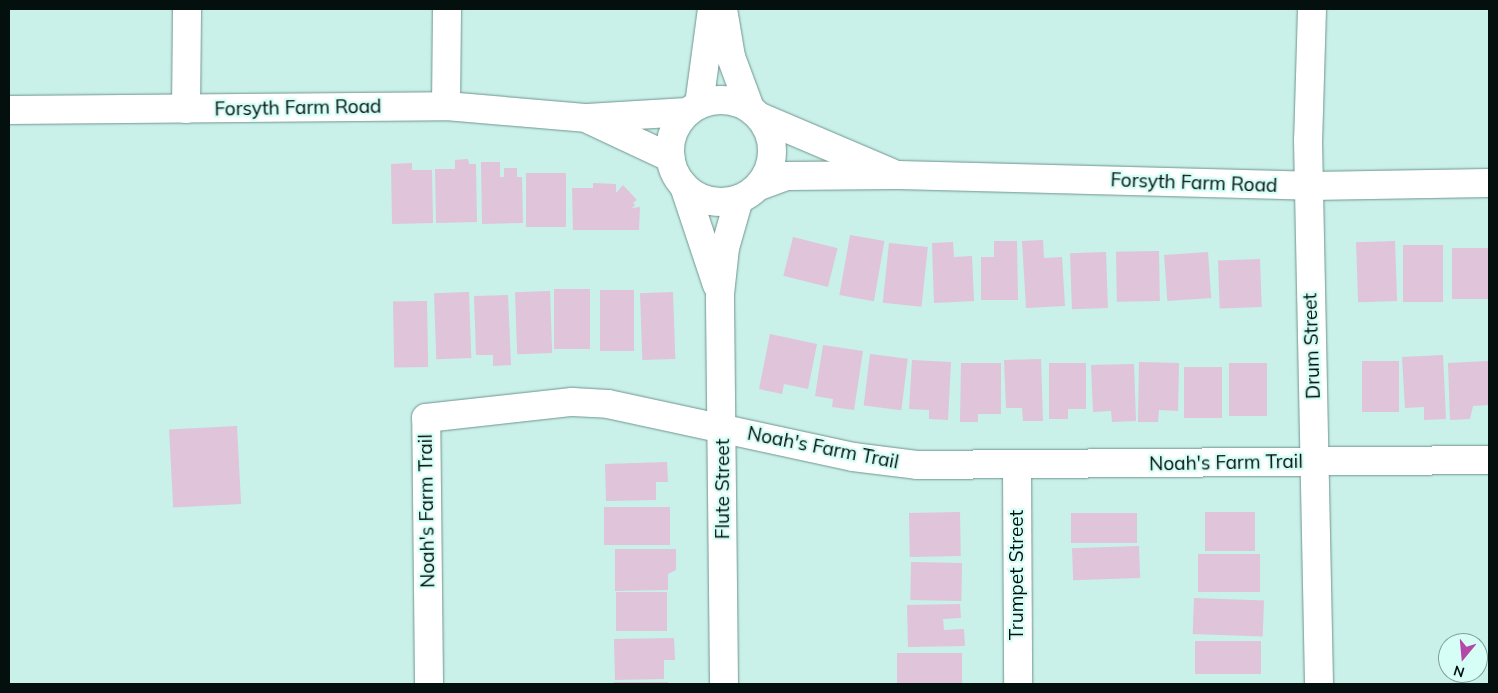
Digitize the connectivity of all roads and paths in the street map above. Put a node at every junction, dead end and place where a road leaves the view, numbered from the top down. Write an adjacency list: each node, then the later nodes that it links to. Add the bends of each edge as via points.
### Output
1 (187, 9): 7 (street)
2 (447, 9): 6 (street)
3 (712, 9): 8 (street)
4 (723, 9): 10 (street, via 731,57)
5 (1312, 9): 16 (street, Drum Street, via 1308,140)
6 (446, 106): 7 (street, Forsyth Farm Road); 11 (street, Forsyth Farm Road)
7 (186, 109): 9 (street, Forsyth Farm Road)
8 (693, 109): 10 (street, via 725,100); 11 (street, Forsyth Farm Road); 12 (street, via 673,133)
9 (9, 110)
10 (755, 112): 13 (street, Forsyth Farm Road); 17 (street, via 772,139 773,152 771,164)
11 (587, 118): 12 (street, Forsyth Farm Road)
12 (671, 158): 15 (street)
13 (898, 176): 16 (street, Forsyth Farm Road); 17 (street, Forsyth Farm Road, via 786,176)
14 (1489, 184): 16 (street, Forsyth Farm Road)
15 (684, 186): 17 (street, via 704,199 727,202); 18 (street, Flute Street)
16 (1311, 186): 21 (street, Drum Street, via 1310,292)
17 (749, 193): 18 (street, Flute Street, via 724,248)
18 (720, 294): 19 (street, Flute Street)
19 (722, 428): 22 (street, Noah's Farm Trail, via 853,457 917,465); 23 (street, Noah's Farm Trail, via 626,407 572,402 426,418); 24 (street, Flute Street)
20 (1489, 460): 21 (street, Noah's Farm Trail)
21 (1315, 462): 22 (street, Noah's Farm Trail); 26 (street, Drum Street)
22 (1017, 466): 25 (street, Trumpet Street)
23 (429, 684)
24 (724, 684)
25 (1018, 684)
26 (1319, 684)

